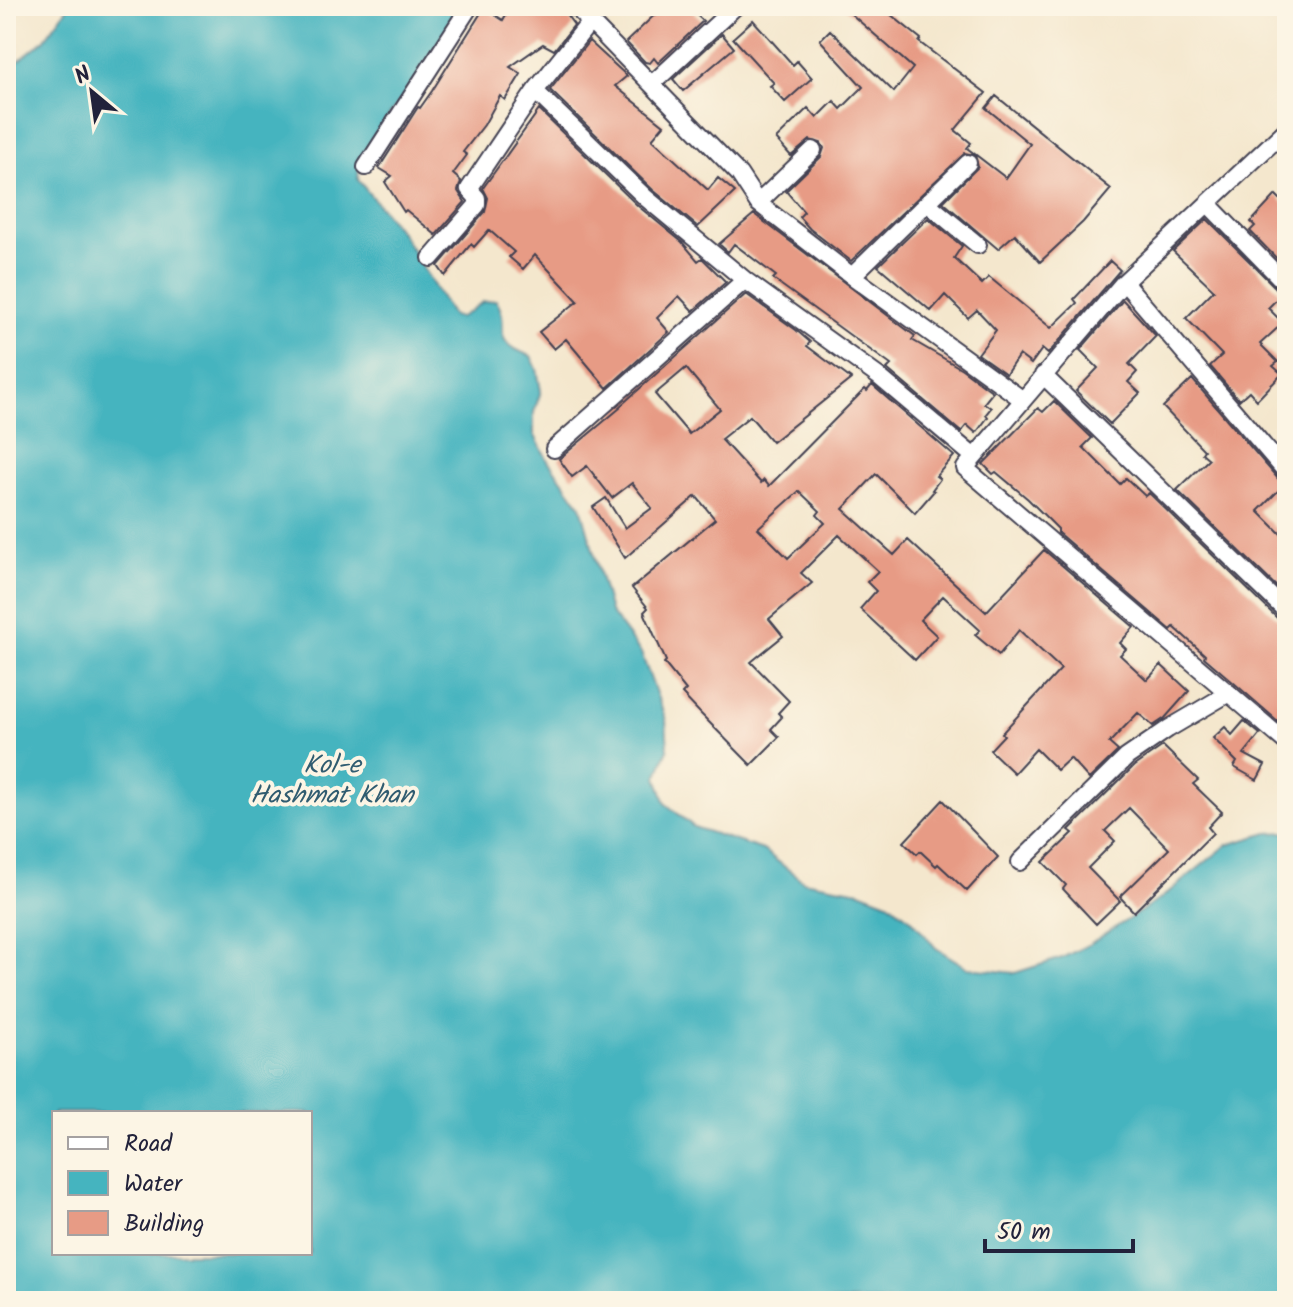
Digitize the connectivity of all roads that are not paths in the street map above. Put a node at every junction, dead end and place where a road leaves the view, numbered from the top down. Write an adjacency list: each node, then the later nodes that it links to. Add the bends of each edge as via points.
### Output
1 (470, 6): 10 (street)
2 (575, 6): 4 (street)
3 (736, 6): 5 (street)
4 (590, 22): 5 (street); 6 (street)
5 (652, 84): 11 (street, via 739,174)
6 (535, 91): 15 (street, via 469,189 477,205); 17 (street, via 646,198)
7 (1287, 129): 13 (street)
8 (813, 150): 11 (street)
9 (968, 163): 12 (street)
10 (366, 167)
11 (758, 203): 16 (street)
12 (927, 203): 14 (street); 16 (street)
13 (1208, 204): 18 (street); 19 (street)
14 (978, 245)
15 (431, 258)
16 (852, 276): 21 (street)
17 (745, 280): 22 (street); 23 (street, via 878,376)
18 (1124, 282): 20 (street); 24 (street)
19 (1287, 285)
20 (1043, 375): 21 (street); 25 (street)
21 (1023, 400): 23 (street)
22 (554, 449)
23 (973, 456): 26 (street, via 965,468)
24 (1287, 473)
25 (1287, 612)
26 (1229, 693): 27 (street); 28 (street, via 1127,757)
27 (1287, 743)
28 (1020, 862)

